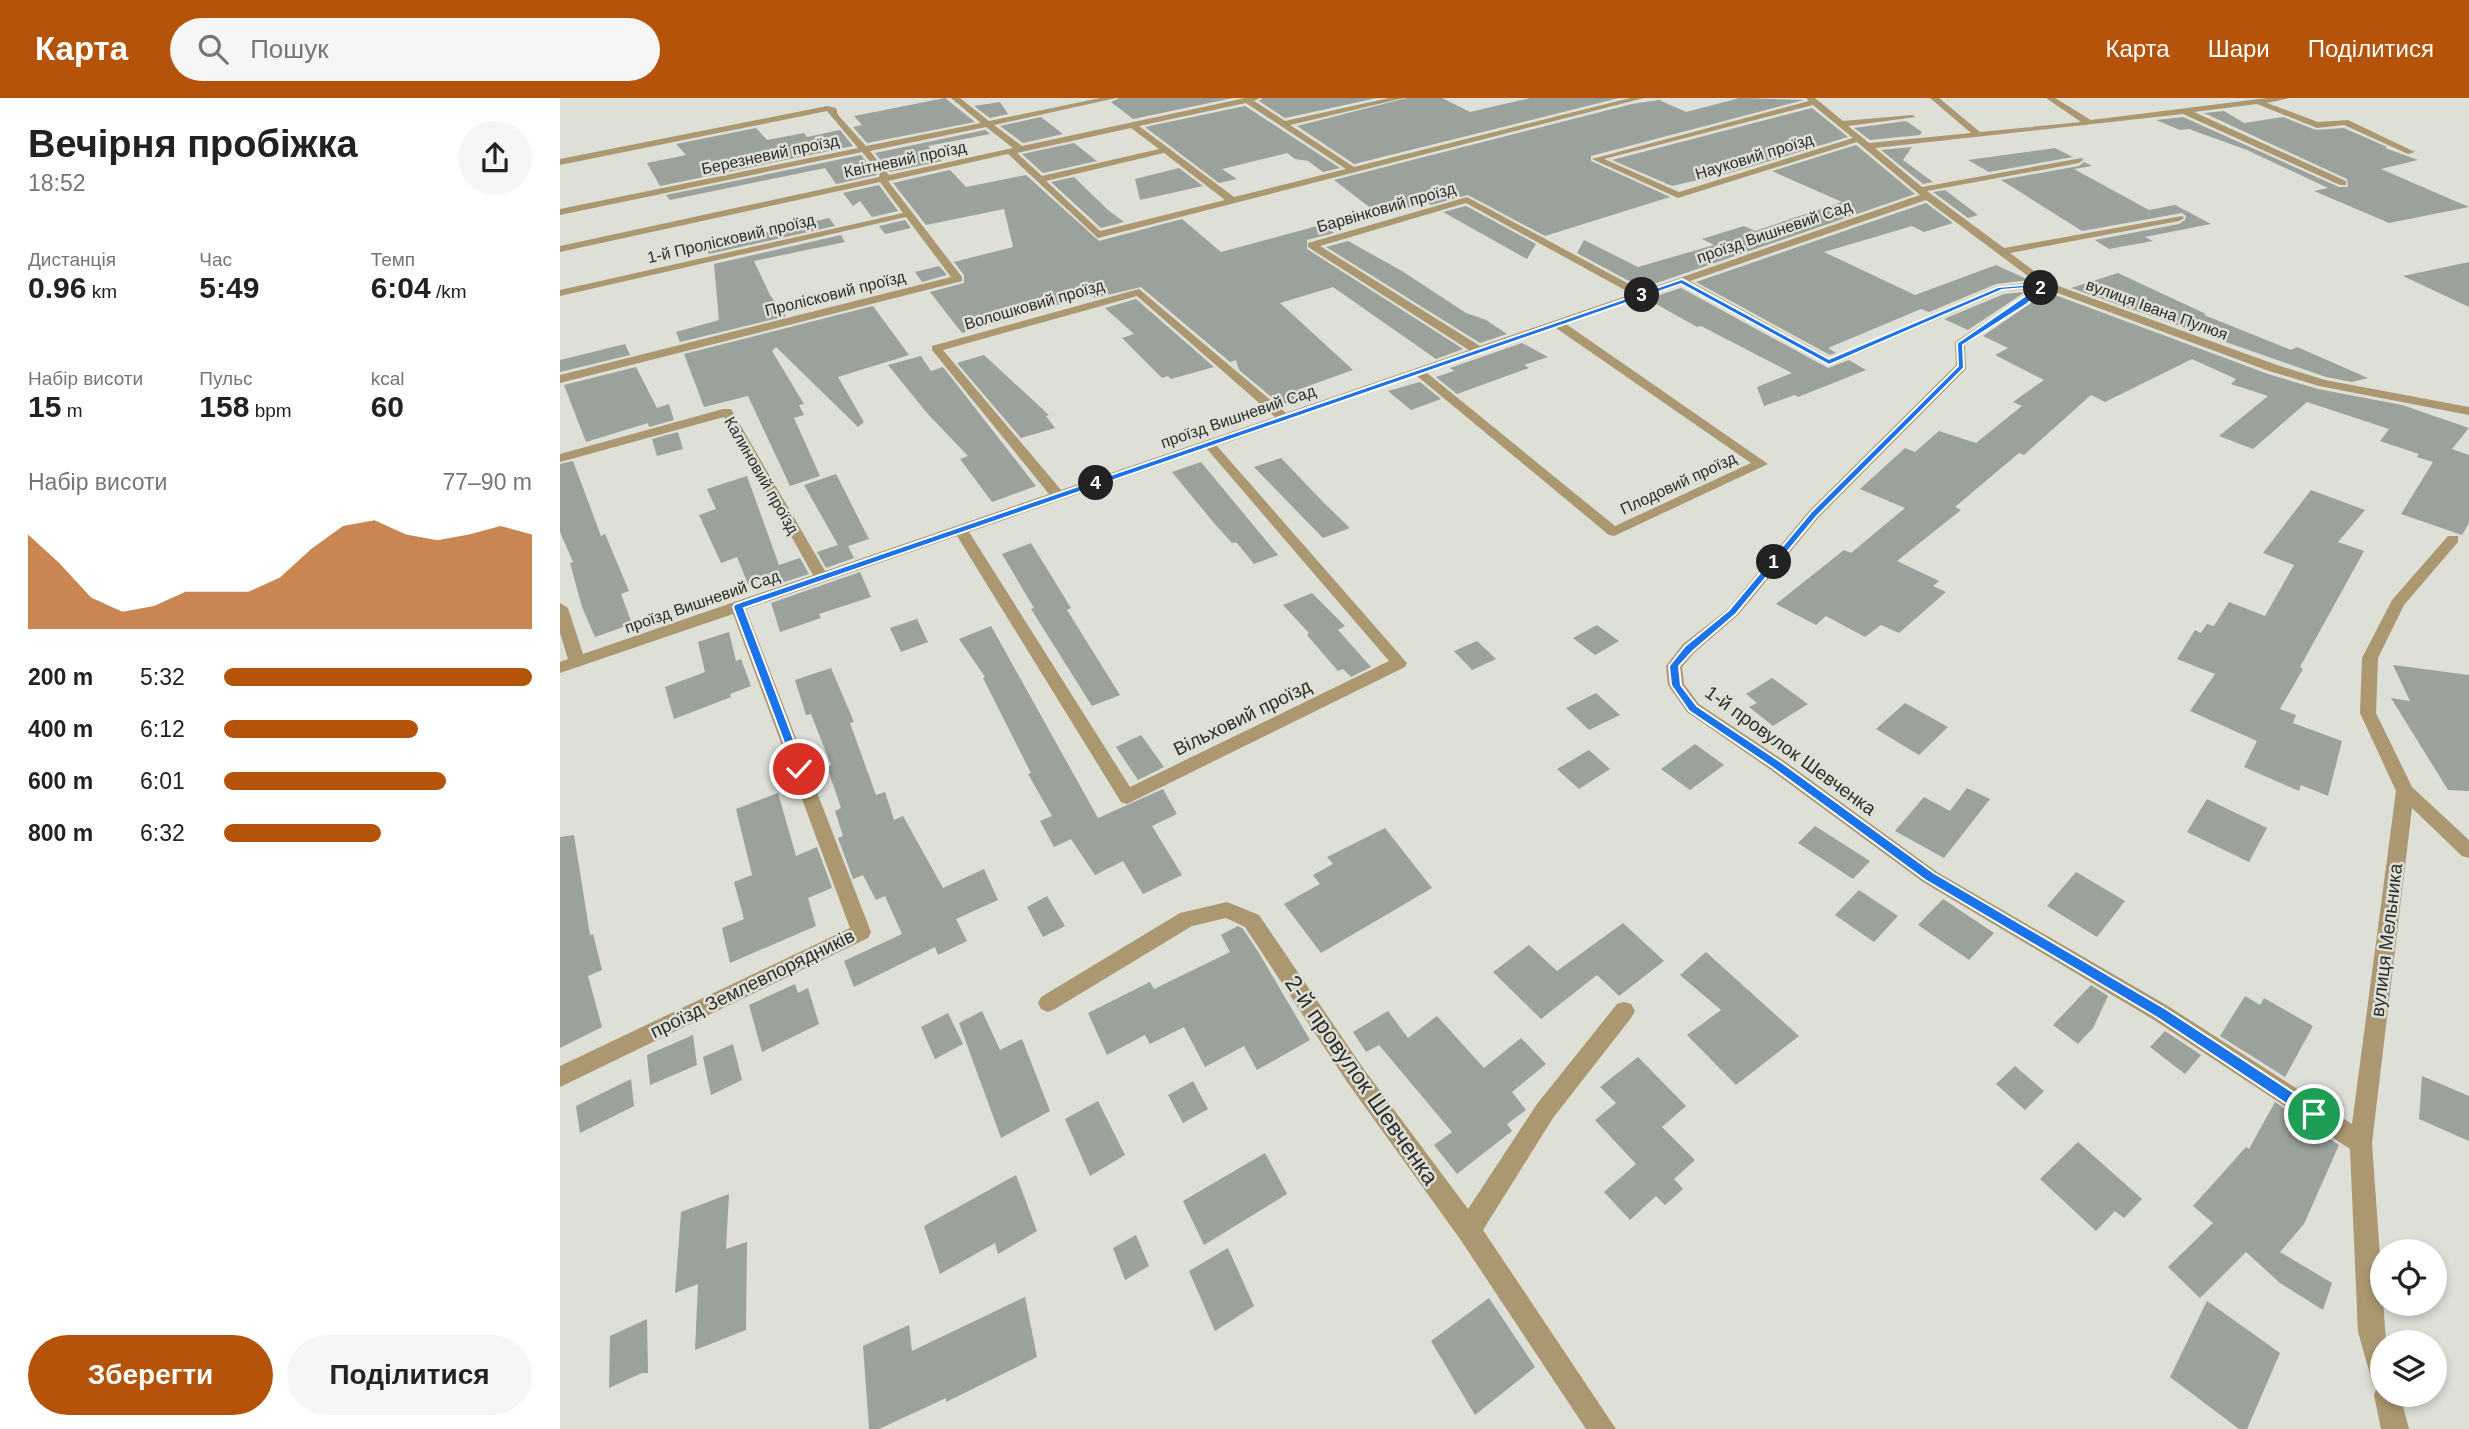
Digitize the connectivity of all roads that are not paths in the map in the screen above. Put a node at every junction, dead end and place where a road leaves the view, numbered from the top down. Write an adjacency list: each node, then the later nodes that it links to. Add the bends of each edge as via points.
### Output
1 (955, 98): 14 (street)
2 (1112, 98): 14 (street, Березневий проїзд)
3 (1400, 98): 16 (street)
4 (1640, 98): 27 (street)
5 (1934, 98): 19 (street)
6 (2050, 98): 15 (street)
7 (2286, 98): 10 (street)
8 (1251, 99): 16 (street); 18 (street, Квітневий проїзд)
9 (1812, 100): 17 (street, вулиця Івана Пулюя); 20 (street, Науковий проїзд, via 1596,159 1678,195)
10 (2254, 100): 12 (street); 24 (street, via 2317,125 2345,122)
11 (2161, 105): 12 (street)
12 (2177, 111): 15 (street); 30 (street)
13 (1912, 117): 17 (street)
14 (985, 122): 21 (street, Березневий проїзд); 23 (street)
15 (2089, 123): 19 (street)
16 (1283, 124): 27 (street)
17 (1840, 124): 20 (street, вулиця Івана Пулюя)
18 (1133, 125): 22 (street); 23 (street, Квітневий проїзд)
19 (1978, 135): 20 (street)
20 (1862, 142): 31 (street, вулиця Івана Пулюя)
21 (862, 149): 26 (street, via 827,108); 29 (street, Пролісковий проїзд, via 885,173); 33 (street, Березневий проїзд)
22 (1166, 150): 28 (street); 32 (street)
23 (1016, 151): 28 (street); 29 (street, Квітневий проїзд)
24 (2411, 152)
25 (2079, 160): 31 (street, проїзд Вишневий Сад)
26 (560, 162)
27 (1353, 170): 32 (street)
28 (1041, 179): 32 (street, via 1098,235)
29 (883, 180): 34 (street, Пролісковий проїзд); 36 (street, Квітневий проїзд)
30 (2343, 183)
31 (1923, 193): 37 (street, вулиця Івана Пулюя); 38 (street, проїзд Вишневий Сад)
32 (1233, 201)
33 (560, 212)
34 (909, 214): 40 (street, 1-й Пролісковий проїзд); 45 (street, Пролісковий проїзд, via 958,279)
35 (2179, 218): 37 (street)
36 (560, 249)
37 (2001, 252): 39 (street, вулиця Івана Пулюя)
38 (1682, 281): 39 (street, via 1829,362 2001,288); 41 (street, проїзд Вишневий Сад)
39 (2046, 285): 46 (street, вулиця Івана Пулюя, via 2323,383); 63 (street, 1-й провулок Шевченка, via 1959,344 1962,366 1814,514 1733,612 1689,648 1674,666 1676,685 1693,708 1930,877 2161,1013)
40 (560, 293)
41 (1642, 295): 42 (street, проїзд Вишневий Сад); 43 (street, Барвінковий проїзд, via 1467,200 1312,244)
42 (1558, 324): 43 (street, проїзд Вишневий Сад); 44 (street, Плодовий проїзд, via 1761,464 1614,532)
43 (1479, 351): 44 (street, проїзд Вишневий Сад)
44 (1419, 372): 47 (street, проїзд Вишневий Сад)
45 (560, 379)
46 (2469, 411)
47 (1284, 418): 48 (street, проїзд Вишневий Сад); 50 (street, Волошковий проїзд, via 1139,292 936,348)
48 (1209, 444): 50 (street, проїзд Вишневий Сад); 51 (street, Вільховий проїзд, via 1399,663 1127,797)
49 (560, 458): 53 (street, Калиновий проїзд, via 727,412)
50 (1058, 496): 51 (street, проїзд Вишневий Сад)
51 (961, 530): 53 (street, проїзд Вишневий Сад)
52 (2453, 539): 58 (street, via 2396,603 2370,659 2368,713)
53 (822, 578): 54 (street, проїзд Вишневий Сад)
54 (738, 607): 56 (street, проїзд Вишневий Сад); 62 (street, проїзд Землевпорядників, via 861,932)
55 (560, 608): 56 (street)
56 (577, 662): 57 (street, проїзд Вишневий Сад)
57 (560, 668)
58 (2406, 791): 59 (street); 63 (street, вулиця Мельника)
59 (2469, 851)
60 (1048, 1003): 64 (street, 2-й провулок Шевченка, via 1187,919 1227,910 1252,921 1355,1075)
61 (1624, 1011): 64 (street, via 1545,1111)
62 (560, 1077)
63 (2361, 1143): 65 (street, вулиця Мельника)
64 (1469, 1230): 67 (street, 2-й провулок Шевченка)
65 (2371, 1330)
66 (2389, 1407): 68 (street)
67 (1602, 1429)
68 (2395, 1429)

